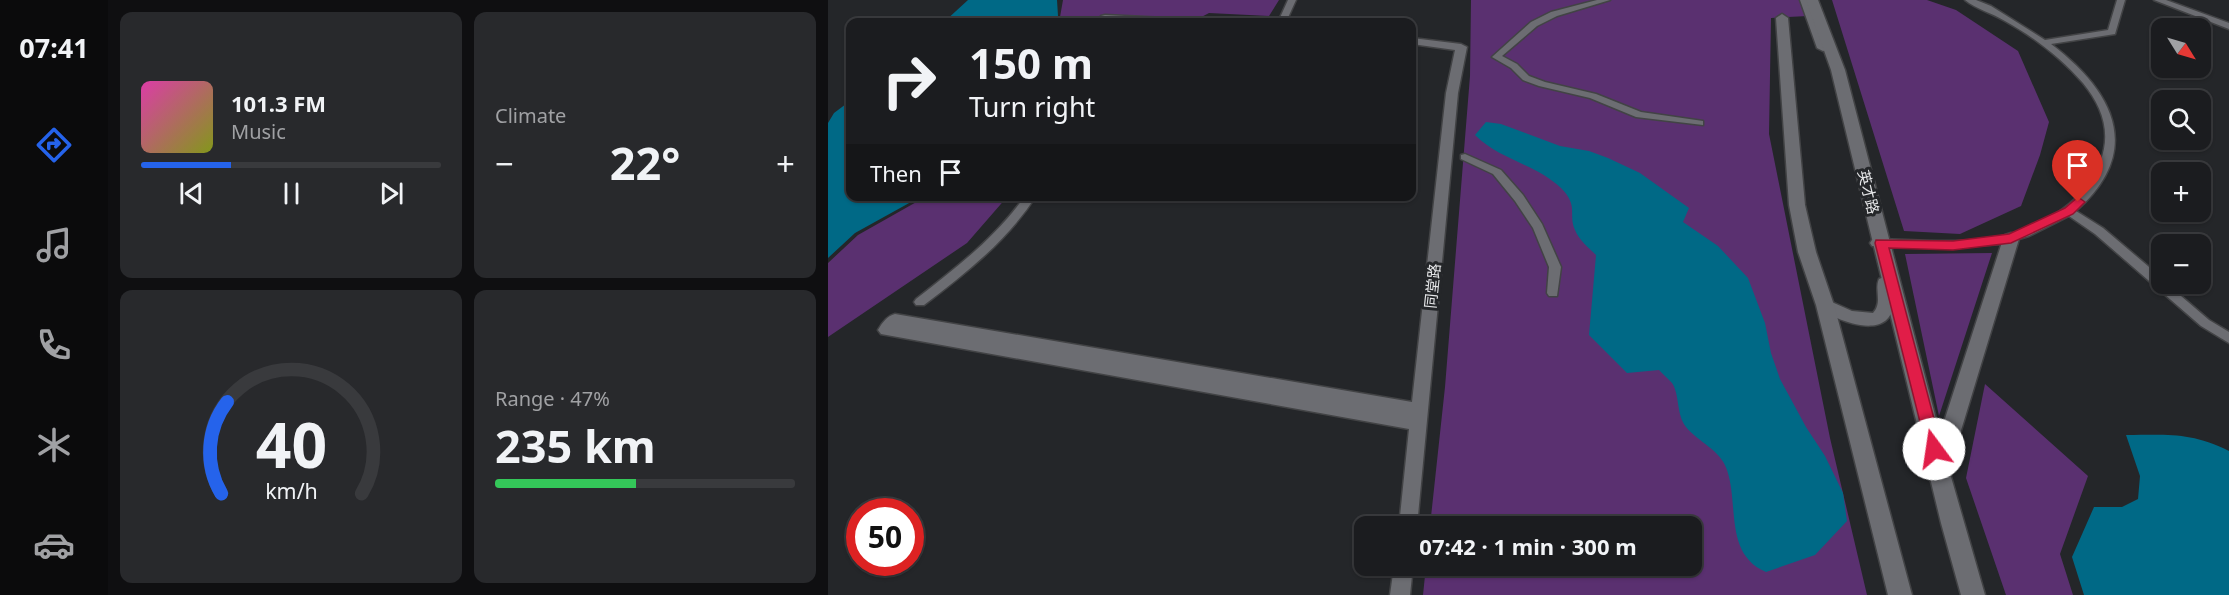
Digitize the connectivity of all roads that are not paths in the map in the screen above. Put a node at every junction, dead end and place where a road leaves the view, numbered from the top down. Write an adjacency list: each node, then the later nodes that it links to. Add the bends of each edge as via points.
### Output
1 (1292, 0): 8 (street)
2 (1602, 0): 13 (street, via 1534,24 1496,57 1542,84 1593,96 1639,115)
3 (1805, 0): 18 (street, 英才路, via 1834,76)
4 (1812, 0): 18 (main road, 英才路, via 1838,70)
5 (1969, 0): 11 (street)
6 (2121, 0): 11 (street, via 2112,32)
7 (2158, 0): 10 (street)
8 (1284, 18)
9 (1782, 18): 21 (main road, via 1797,206)
10 (2229, 26)
11 (2046, 42): 16 (street, via 2089,85 2108,117 2112,137 2102,171 2088,193)
12 (1416, 44): 24 (street, 同堂路, via 1460,49 1452,93)
13 (1700, 123)
14 (1465, 157): 19 (street, via 1497,172 1538,227 1555,267)
15 (1027, 201): 20 (street, via 974,261)
16 (2069, 211): 17 (street); 23 (street, via 2099,231 2186,308)
17 (2011, 239): 18 (street, via 1953,246); 25 (main road)
18 (1878, 243): 21 (street, 英才路, via 1888,300 1885,311 1865,322 1845,317); 25 (main road, 英才路)
19 (1553, 293)
20 (920, 302)
21 (1825, 305): 29 (main road)
22 (890, 325): 24 (street)
23 (2229, 338)
24 (1420, 417): 26 (street, 同堂路)
25 (1939, 470): 30 (main road, 英才路)
26 (1409, 516)
27 (1403, 576): 28 (street)
28 (1400, 595)
29 (1900, 595)
30 (1973, 595)

